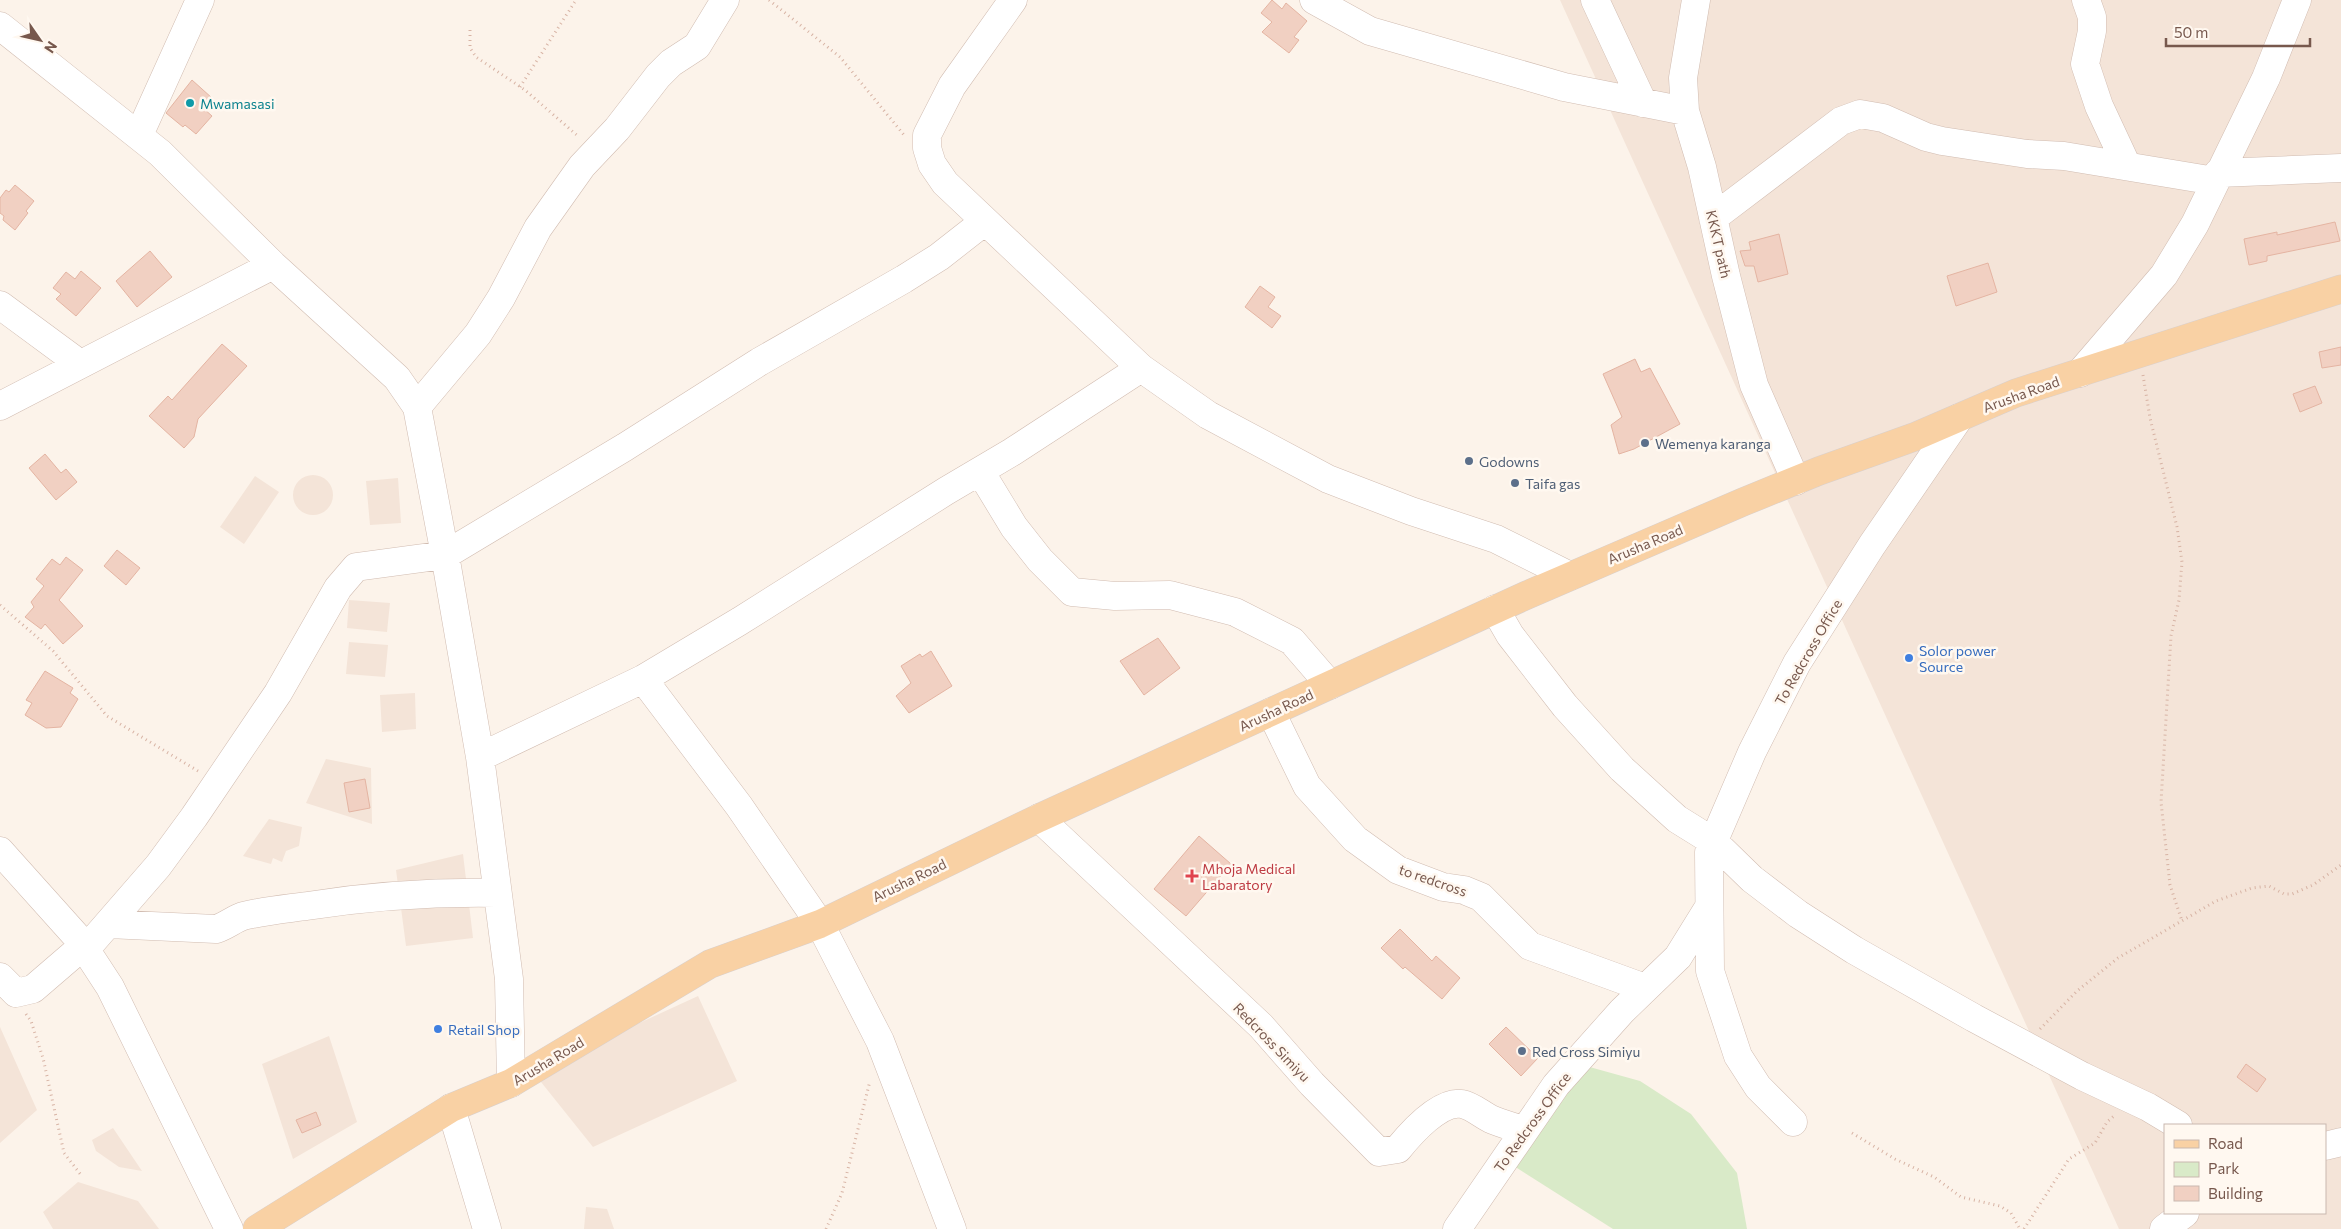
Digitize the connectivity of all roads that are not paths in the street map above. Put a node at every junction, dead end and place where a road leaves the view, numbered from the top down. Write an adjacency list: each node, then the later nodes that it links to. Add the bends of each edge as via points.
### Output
1 (200, 0): 12 (street)
2 (725, 0): 25 (street, via 697,46 658,76 617,129 595,151 538,228 478,334)
3 (1013, 0): 17 (street, via 952,86 927,135 932,164 945,183)
4 (1314, 0): 10 (street, via 1370,31 1564,87)
5 (1595, 0): 10 (street)
6 (1696, 0): 11 (street, KKKT path, via 1683,78)
7 (2086, 0): 13 (street, via 2092,17 2092,31 2085,64 2099,106)
8 (2297, 0): 15 (street, via 2266,78)
9 (0, 26): 12 (street)
10 (1643, 102): 11 (street)
11 (1685, 111): 16 (street, KKKT path)
12 (138, 135): 18 (street)
13 (2127, 166): 15 (street); 16 (street, via 1942,141 1883,118 1860,114 1841,121)
14 (2341, 168): 15 (street)
15 (2216, 177): 23 (street, via 2195,224 2164,276)
16 (1713, 218): 28 (street, KKKT path, via 1754,385)
17 (985, 221): 22 (street); 29 (street, via 904,279 759,362)
18 (272, 265): 21 (street); 25 (street, via 397,378)
19 (2341, 289): 23 (main road, Arusha Road)
20 (0, 304): 21 (street)
21 (80, 364): 24 (street)
22 (1141, 368): 27 (street); 30 (street, via 1208,415 1328,479 1411,512 1496,539)
23 (2080, 373): 26 (main road, Arusha Road, via 2016,393)
24 (0, 406)
25 (417, 407): 29 (street)
26 (1959, 418): 28 (main road, Arusha Road); 37 (street, To Redcross Office, via 1872,545 1798,663 1752,752)
27 (980, 471): 32 (street); 33 (street, via 1014,527 1040,560 1072,592 1116,596 1170,595 1235,612 1292,641)
28 (1796, 481): 30 (main road, Arusha Road)
29 (446, 554): 35 (street); 41 (street, via 356,567 344,579 278,692 218,783 158,866)
30 (1570, 576): 31 (main road, Arusha Road)
31 (1495, 610): 33 (main road, Arusha Road); 37 (street, via 1510,635 1565,706 1622,769 1677,819)
32 (643, 679): 35 (street); 42 (street, via 739,806)
33 (1330, 685): 34 (main road, Arusha Road)
34 (1271, 712): 36 (main road, Arusha Road); 45 (street, to redcross, via 1306,786 1355,839 1398,870 1481,897 1530,946)
35 (480, 757): 39 (street)
36 (1039, 818): 42 (main road, Arusha Road); 50 (street, Redcross Simiyu, via 1261,1026 1379,1152 1398,1149 1414,1130 1446,1105 1454,1103 1464,1104 1493,1120)
37 (1714, 842): 40 (street, To Redcross Office, via 1709,852); 49 (street, via 1752,878 1798,914 1854,950)
38 (0, 851): 43 (street)
39 (496, 893): 41 (street, via 435,892 266,910 240,917 216,929); 46 (street, via 509,978)
40 (1709, 907): 45 (street, To Redcross Office, via 1678,957); 48 (street, To Redcross Office, via 1710,971 1738,1056 1758,1087)
41 (108, 924): 43 (street)
42 (820, 924): 46 (main road, Arusha Road, via 710,964); 58 (street, via 880,1041)
43 (84, 948): 44 (street, via 33,989 16,993); 55 (street, via 110,986)
44 (0, 977)
45 (1644, 988): 50 (street, To Redcross Office, via 1556,1085)
46 (511, 1084): 47 (main road, Arusha Road)
47 (451, 1108): 54 (main road, Arusha Road); 57 (street)
48 (1793, 1122)
49 (2176, 1124)
50 (1523, 1130): 59 (street, To Redcross Office)
51 (2341, 1142): 52 (street)
52 (2326, 1146)
53 (2184, 1214): 60 (street)
54 (290, 1220): 56 (main road, Arusha Road)
55 (229, 1229)
56 (257, 1229)
57 (487, 1229)
58 (952, 1229)
59 (1457, 1229)
60 (2164, 1229)

